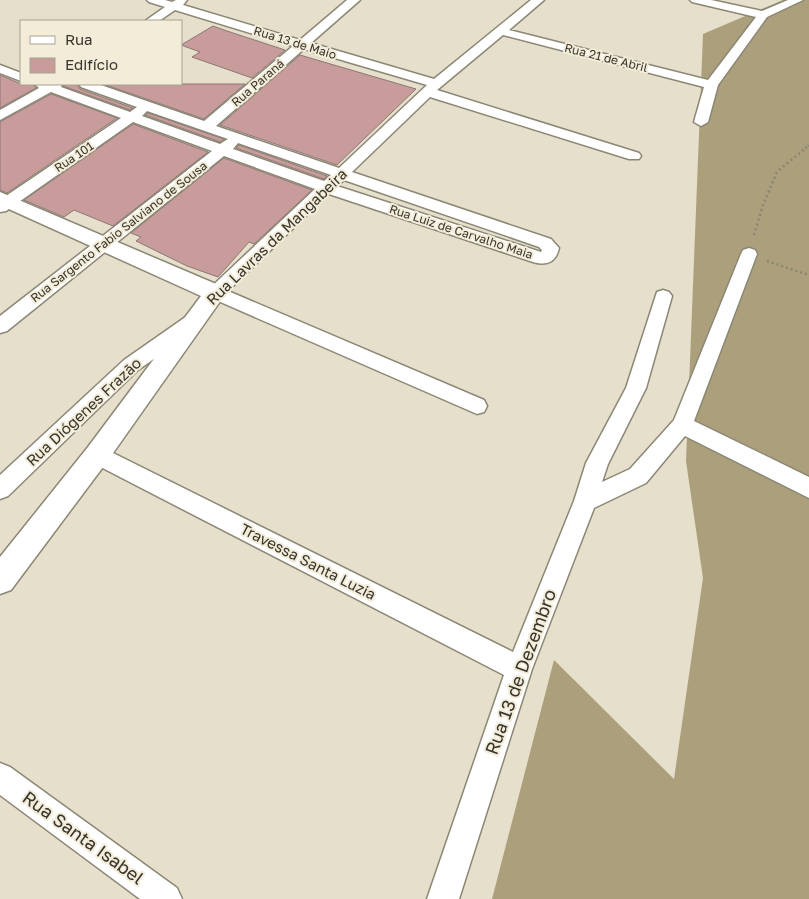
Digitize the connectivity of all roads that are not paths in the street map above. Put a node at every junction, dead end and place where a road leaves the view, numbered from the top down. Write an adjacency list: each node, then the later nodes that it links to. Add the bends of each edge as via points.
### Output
1 (153, 0): 6 (street, Rua 13 de Maio)
2 (354, 0): 11 (street, Rua Paraná)
3 (538, 0): 10 (street, Rua Lavras da Mangabeira)
4 (696, 0): 8 (street)
5 (795, 0): 7 (street); 8 (street)
6 (179, 3): 9 (street); 11 (street, Rua 13 de Maio)
7 (809, 5)
8 (763, 15): 16 (street)
9 (153, 20)
10 (501, 31): 16 (street, Rua 21 de Abril); 17 (street, Rua Lavras da Mangabeira)
11 (301, 45): 17 (street, Rua 13 de Maio); 22 (street, Rua Paraná)
12 (0, 69): 13 (street)
13 (20, 77)
14 (49, 85): 19 (street); 20 (street, Rua Luiz de Carvalho Maia)
15 (89, 85): 18 (street, Rua Luiz de Carvalho Maia)
16 (711, 85): 21 (street)
17 (432, 88): 25 (street, Rua 13 de Maio); 26 (street, Rua Lavras da Mangabeira)
18 (148, 106): 20 (street, Rua 101); 22 (street, Rua Luiz de Carvalho Maia)
19 (0, 116)
20 (133, 116): 24 (street, Rua Luiz de Carvalho Maia); 28 (street, Rua 101)
21 (701, 122)
22 (207, 126): 23 (street, Rua Luiz de Carvalho Maia)
23 (237, 138): 24 (street, Rua Sargento Fabio Salviano de Sousa); 26 (street, Rua Luiz de Carvalho Maia)
24 (222, 150): 27 (street, Rua Luiz de Carvalho Maia); 29 (street, Rua Sargento Fabio Salviano de Sousa)
25 (634, 156)
26 (342, 174): 27 (street, Rua Lavras da Mangabeira); 27 (street, Rua Luiz de Carvalho Maia, via 545,243 551,248 549,256 539,258)
27 (327, 188): 31 (street, Rua Lavras da Mangabeira)
28 (3, 202): 29 (street)
29 (101, 244): 31 (street); 34 (street, Rua Sargento Fabio Salviano de Sousa)
30 (749, 254): 36 (street)
31 (215, 293): 33 (street, Rua Lavras da Mangabeira); 35 (street)
32 (663, 296): 40 (street, Rua 13 de Dezembro, via 636,388 597,464)
33 (195, 320): 37 (street, Rua Lavras da Mangabeira); 39 (street, Rua Diógenes Frazão, via 131,365)
34 (0, 326)
35 (477, 406)
36 (682, 425): 38 (street); 40 (street, via 638,476)
37 (97, 455): 41 (street, Rua Lavras da Mangabeira); 42 (street, Travessa Santa Luzia)
38 (809, 488)
39 (0, 489)
40 (585, 500): 42 (street, Rua 13 de Dezembro)
41 (0, 580)
42 (520, 669): 45 (street, Rua 13 de Dezembro)
43 (0, 777): 44 (street, Rua Santa Isabel)
44 (166, 899)
45 (442, 899)

